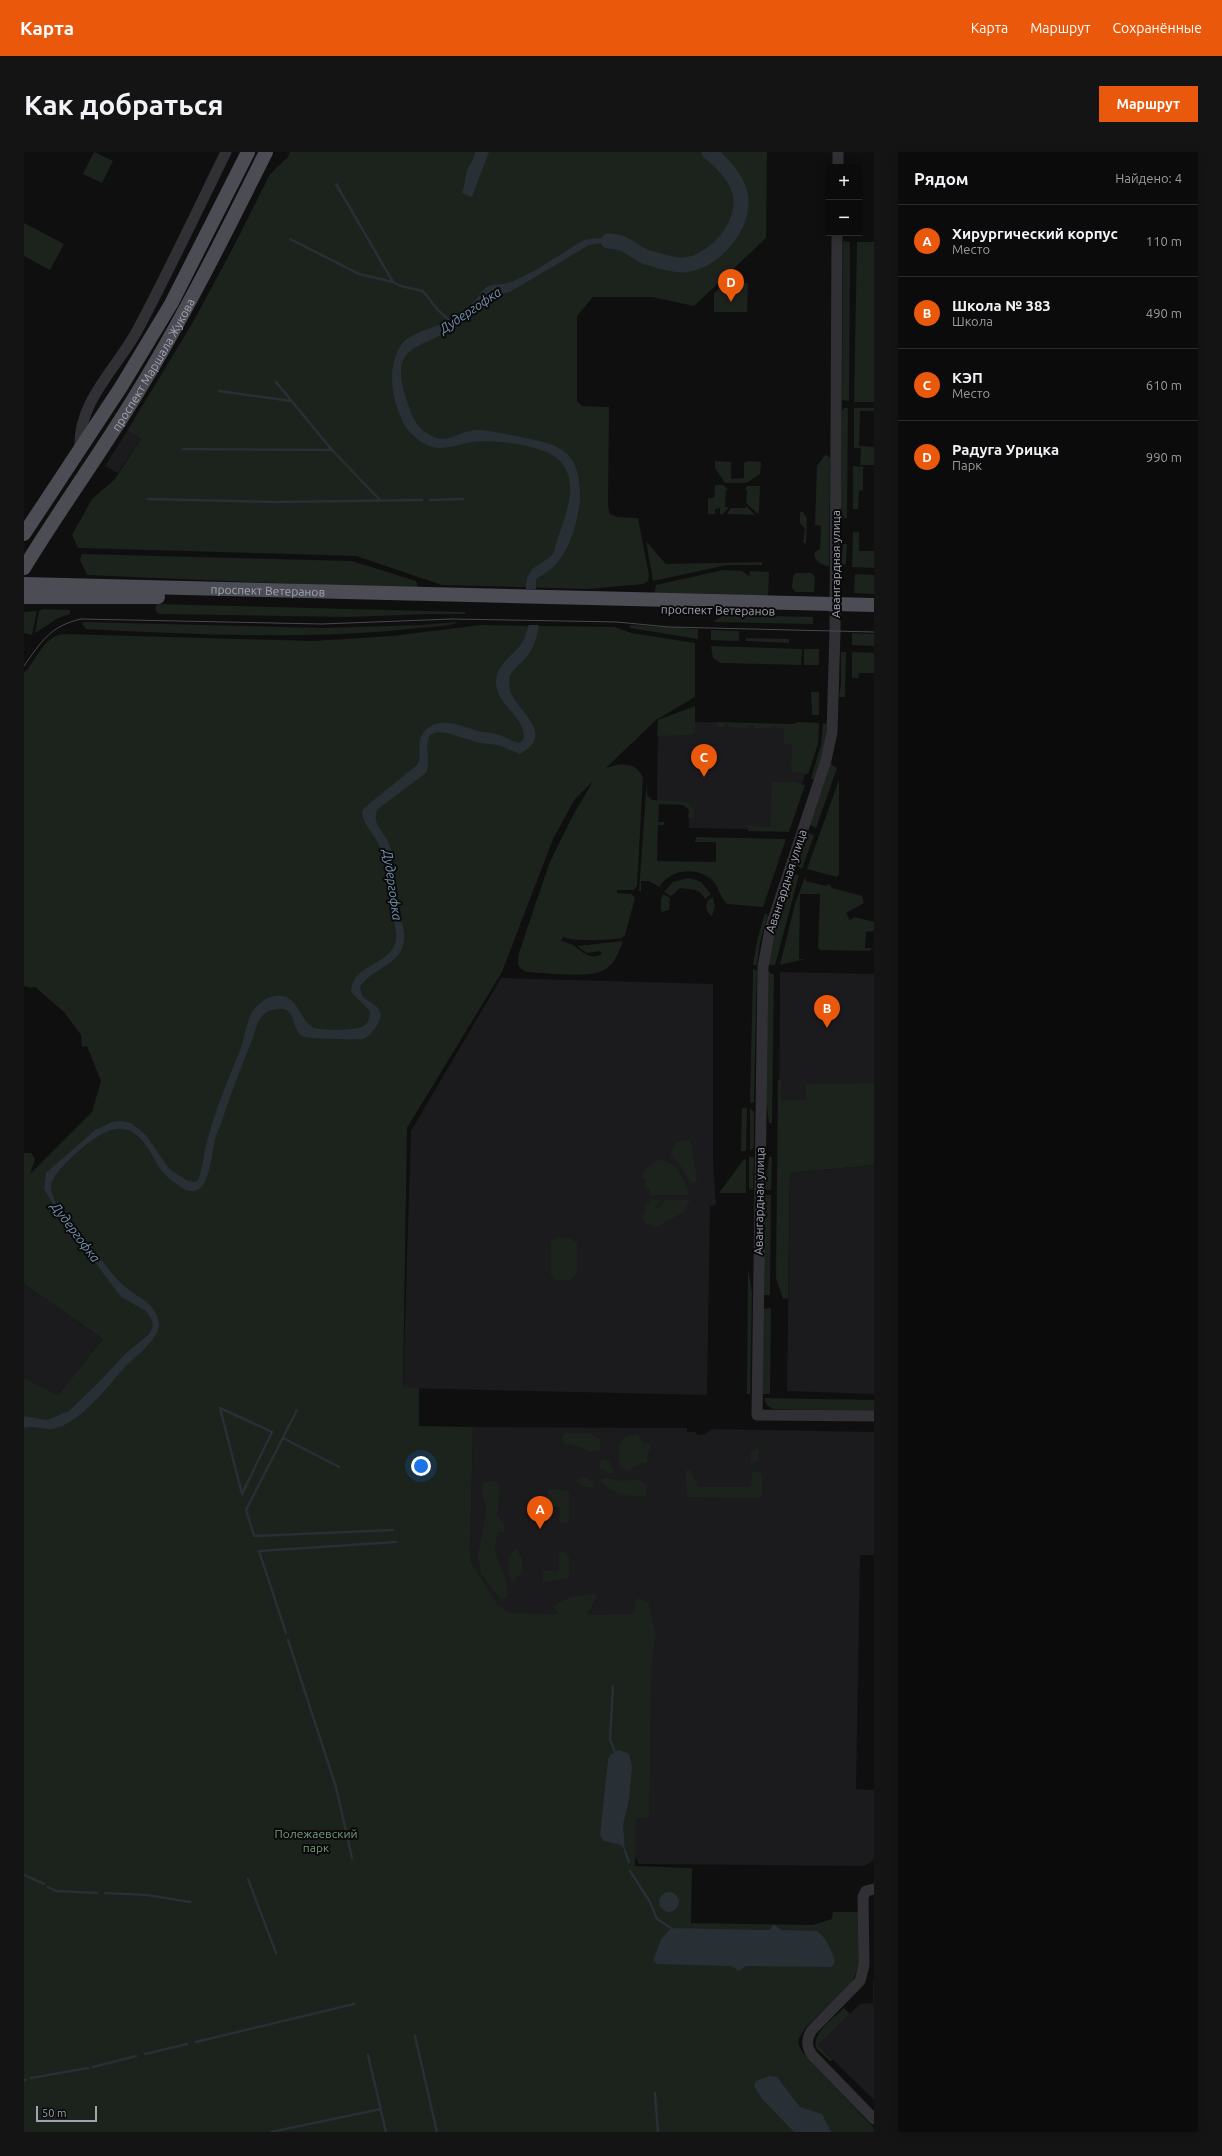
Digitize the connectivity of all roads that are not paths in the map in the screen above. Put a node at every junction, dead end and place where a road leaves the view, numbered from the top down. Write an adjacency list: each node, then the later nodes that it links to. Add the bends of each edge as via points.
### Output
1 (226, 152): 7 (street, via 137,331 87,409 79,433)
2 (248, 152): 7 (main road, проспект Маршала Жукова, via 171,304)
3 (266, 152): 9 (main road, проспект Маршала Жукова, via 163,350)
4 (838, 152): 5 (street)
5 (838, 164)
6 (837, 236): 14 (street, Авангардная улица)
7 (80, 450): 8 (main road, проспект Маршала Жукова)
8 (24, 534)
9 (24, 568)
10 (24, 584): 12 (main road, проспект Ветеранов)
11 (24, 597): 12 (main road, проспект Ветеранов)
12 (512, 601): 14 (main road, проспект Ветеранов)
13 (874, 605): 14 (main road, проспект Ветеранов)
14 (834, 609): 15 (main road, проспект Ветеранов); 16 (street, Авангардная улица, via 830,746 770,929 762,967 757,1415)
15 (874, 614)
16 (874, 1416)
17 (874, 1889): 18 (street, via 866,1891 863,1897 864,1965 860,1981 812,2030 807,2045 812,2055)
18 (874, 2119)

